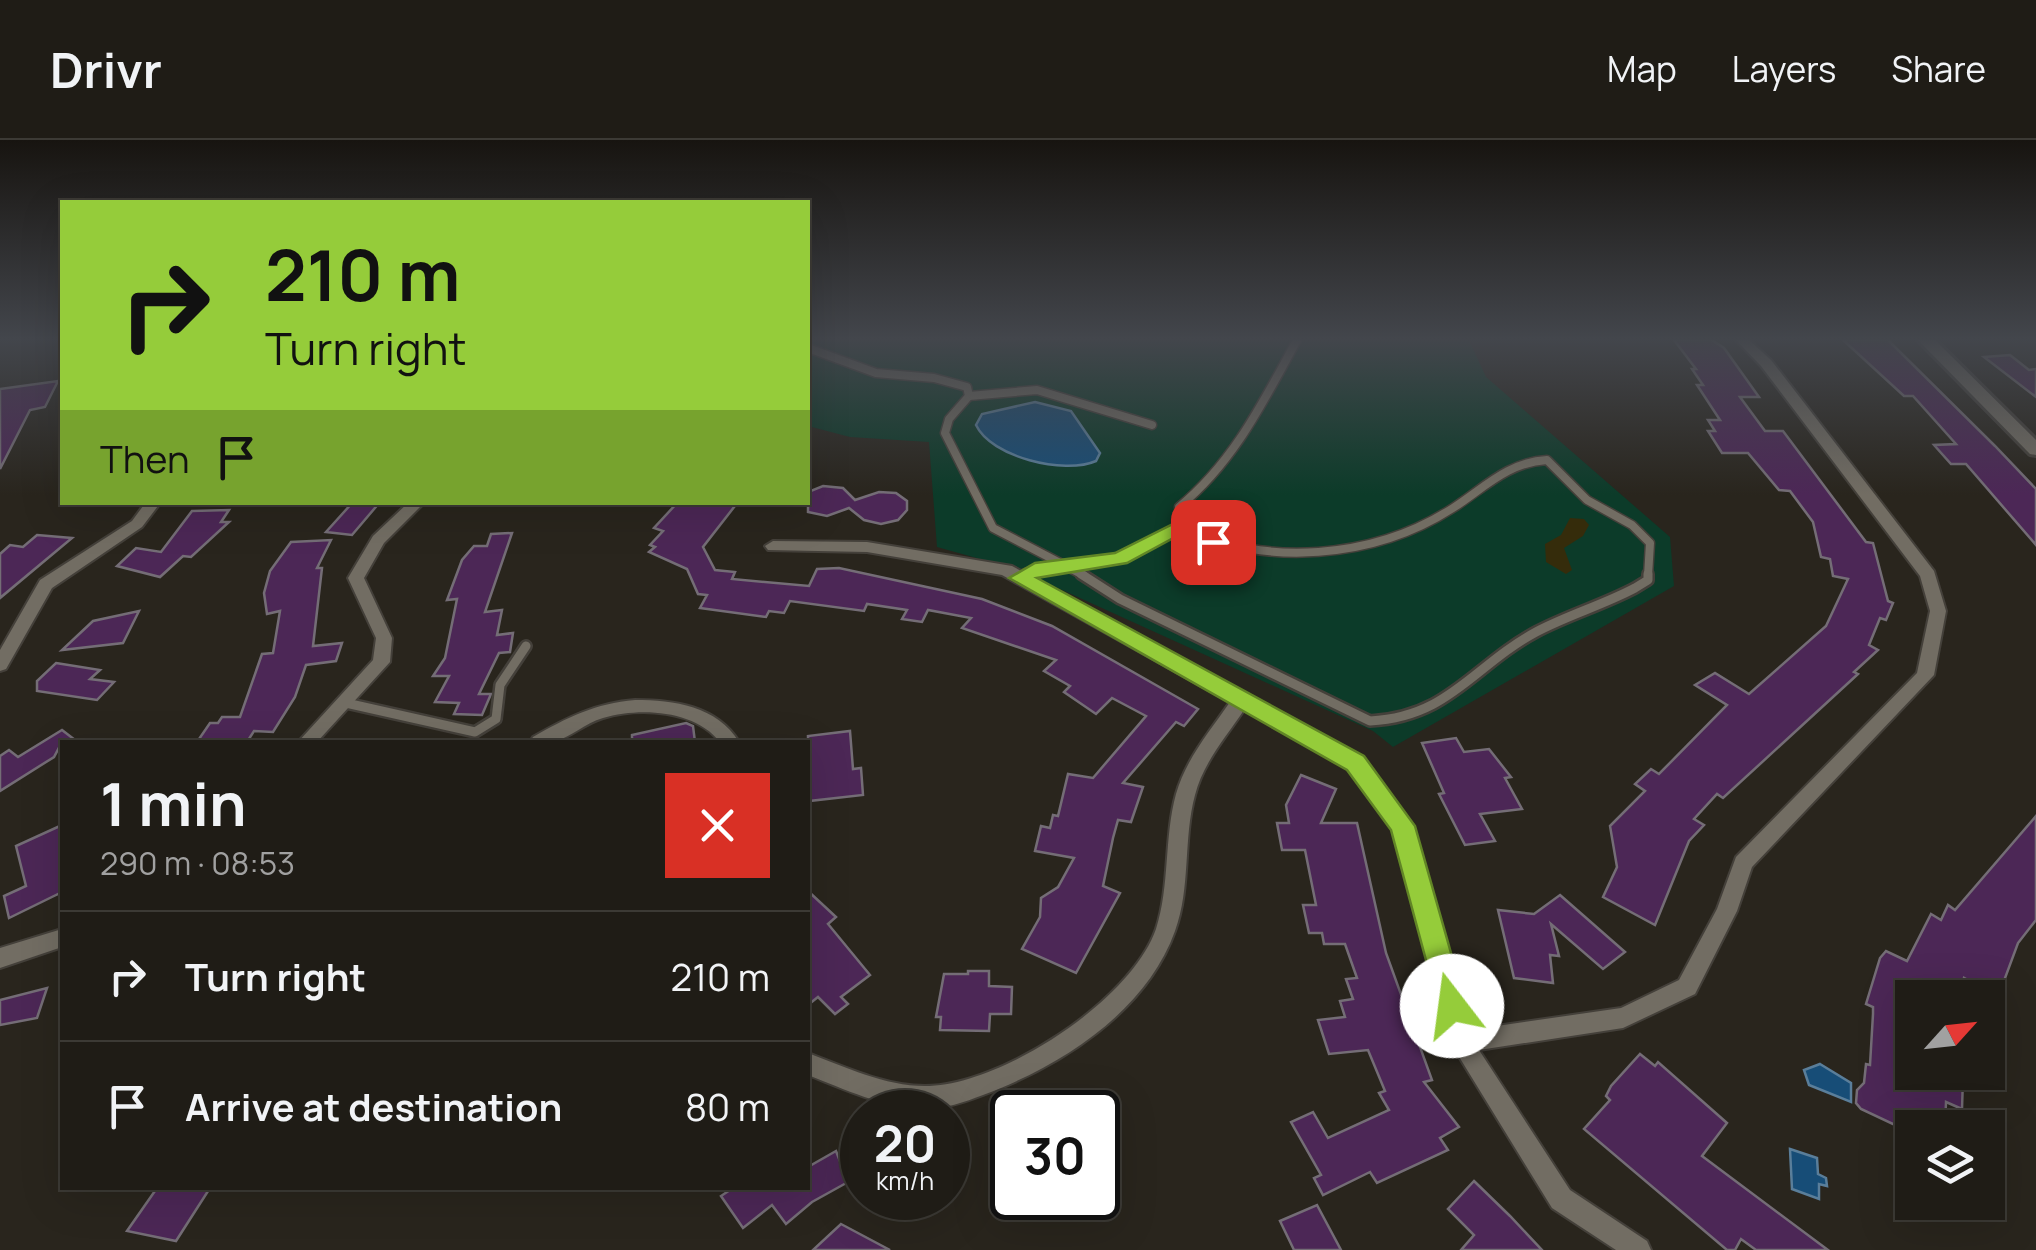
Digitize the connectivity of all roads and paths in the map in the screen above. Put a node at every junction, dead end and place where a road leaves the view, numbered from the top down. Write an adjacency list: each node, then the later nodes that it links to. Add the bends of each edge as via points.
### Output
1 (968, 392): 7 (lane)
2 (1017, 392): 7 (lane)
3 (1042, 392): 8 (lane)
4 (1269, 392): 12 (lane, via 1244,438 1179,508)
5 (1789, 392): 25 (street, via 1928,575 1938,611 1925,675 1742,863 1727,911 1687,986 1623,1018)
6 (1978, 392): 9 (street)
7 (969, 396): 14 (lane, via 945,434 993,528)
8 (1152, 425)
9 (2036, 450)
10 (152, 505): 17 (street, via 137,524 46,584)
11 (415, 505): 19 (street, via 360,567 357,584 379,625 384,651)
12 (1181, 526): 14 (lane, via 1120,559); 14 (lane, via 1246,551 1324,549 1386,537 1441,516 1522,462 1547,460 1587,500 1650,543 1648,580 1530,635 1436,710 1400,722 1370,721 1120,600)
13 (773, 546): 15 (street, via 867,547 1006,570)
14 (1066, 565): 15 (lane)
15 (1020, 578): 18 (street)
16 (526, 646): 19 (lane, via 500,685 496,720 476,732)
17 (0, 666)
18 (1240, 700): 25 (street, via 1355,763 1403,826); 26 (street, via 1186,792 1166,930 1124,996 1045,1054 932,1098 872,1087)
19 (346, 703): 20 (street)
20 (309, 740)
21 (543, 740): 22 (street, via 572,722 636,706 708,721)
22 (729, 740)
23 (60, 939): 24 (street)
24 (0, 958)
25 (1461, 1042): 27 (street, via 1561,1199)
26 (810, 1065)
27 (1638, 1250)

